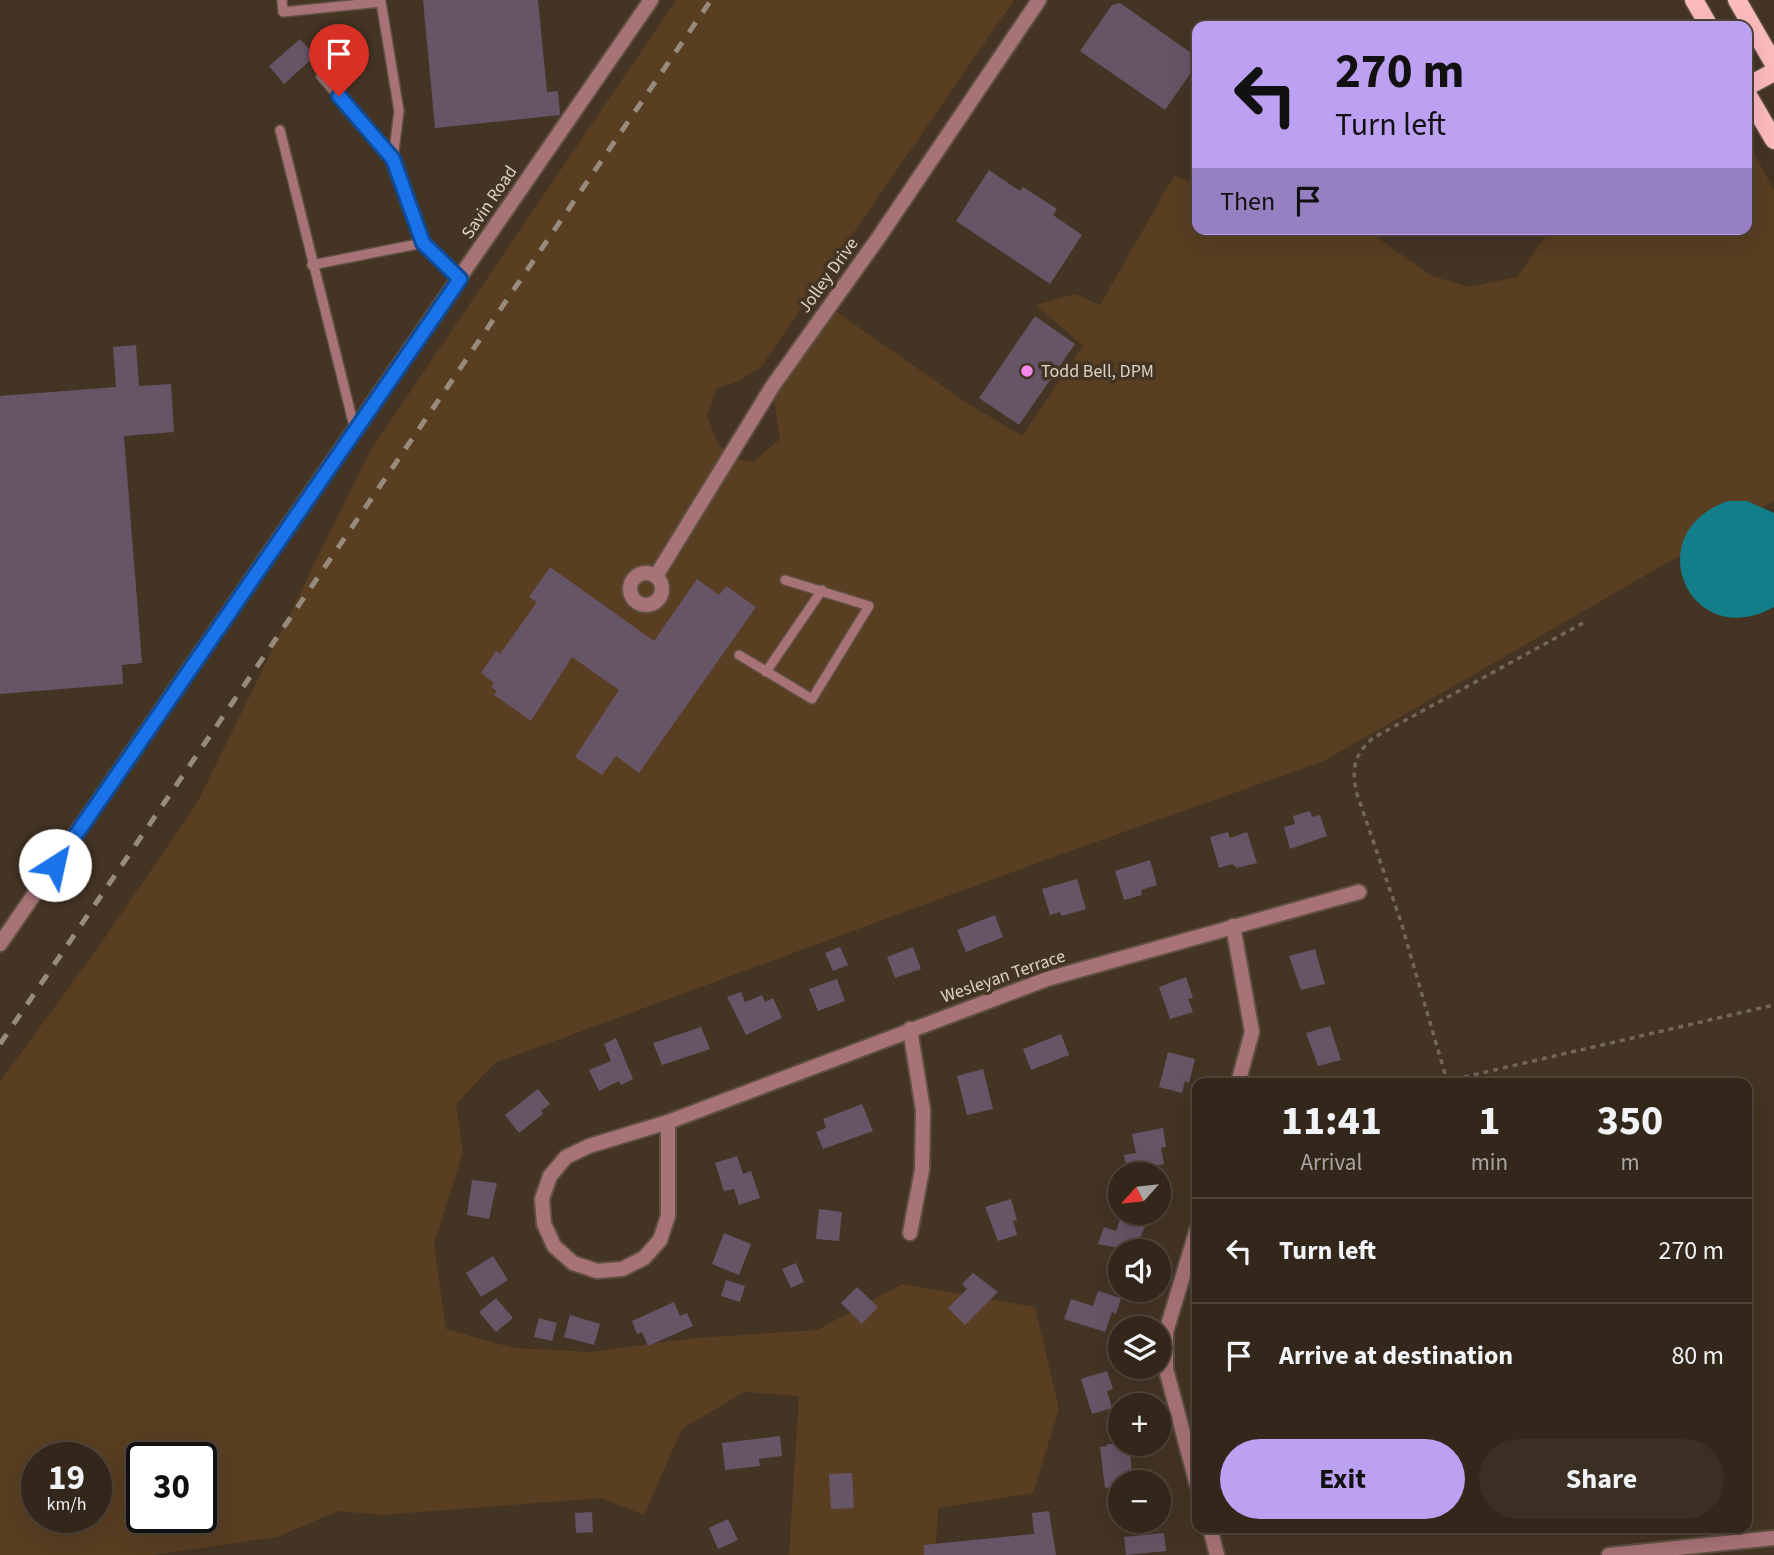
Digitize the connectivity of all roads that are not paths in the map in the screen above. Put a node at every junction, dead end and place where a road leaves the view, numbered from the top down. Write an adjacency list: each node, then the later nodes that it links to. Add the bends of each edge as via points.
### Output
1 (282, 0): 16 (lane, via 283,12 381,2 399,111)
2 (651, 0): 19 (street, Savin Road)
3 (1039, 0): 21 (street, Jolley Drive, via 772,387)
4 (1694, 0): 6 (main road)
5 (1737, 0): 7 (main road)
6 (1706, 21)
7 (1749, 21)
8 (1752, 26): 9 (main road)
9 (1774, 64)
10 (1774, 72): 12 (main road)
11 (321, 76): 16 (lane)
12 (1752, 86)
13 (1752, 101): 15 (main road)
14 (280, 131): 18 (lane)
15 (1774, 141)
16 (393, 159): 17 (lane)
17 (423, 243): 18 (lane); 19 (lane)
18 (312, 265): 20 (lane)
19 (460, 279): 20 (street, Savin Road)
20 (355, 430): 28 (street, Savin Road)
21 (656, 576)
22 (785, 580): 23 (lane)
23 (822, 590): 25 (lane); 25 (lane, via 869,606 812,699)
24 (738, 655): 25 (lane)
25 (766, 671)
26 (1359, 892): 27 (street, Wesleyan Terrace)
27 (1233, 926): 29 (street, Wesleyan Terrace, via 1047,979); 30 (street, via 1252,1032)
28 (0, 944)
29 (910, 1029): 31 (street, Wesleyan Terrace); 32 (street, via 923,1110 922,1170)
30 (1239, 1078)
31 (668, 1122): 31 (street, Wesleyan Terrace, via 589,1146 566,1157 550,1176 542,1199 544,1224 554,1246 573,1263 597,1271 622,1269 644,1258 660,1240 668,1216)
32 (910, 1233)
33 (1191, 1271): 34 (street, via 1166,1332 1166,1369)
34 (1192, 1466)
35 (1211, 1533): 37 (street)
36 (1774, 1538): 38 (street)
37 (1217, 1555)
38 (1609, 1555)

